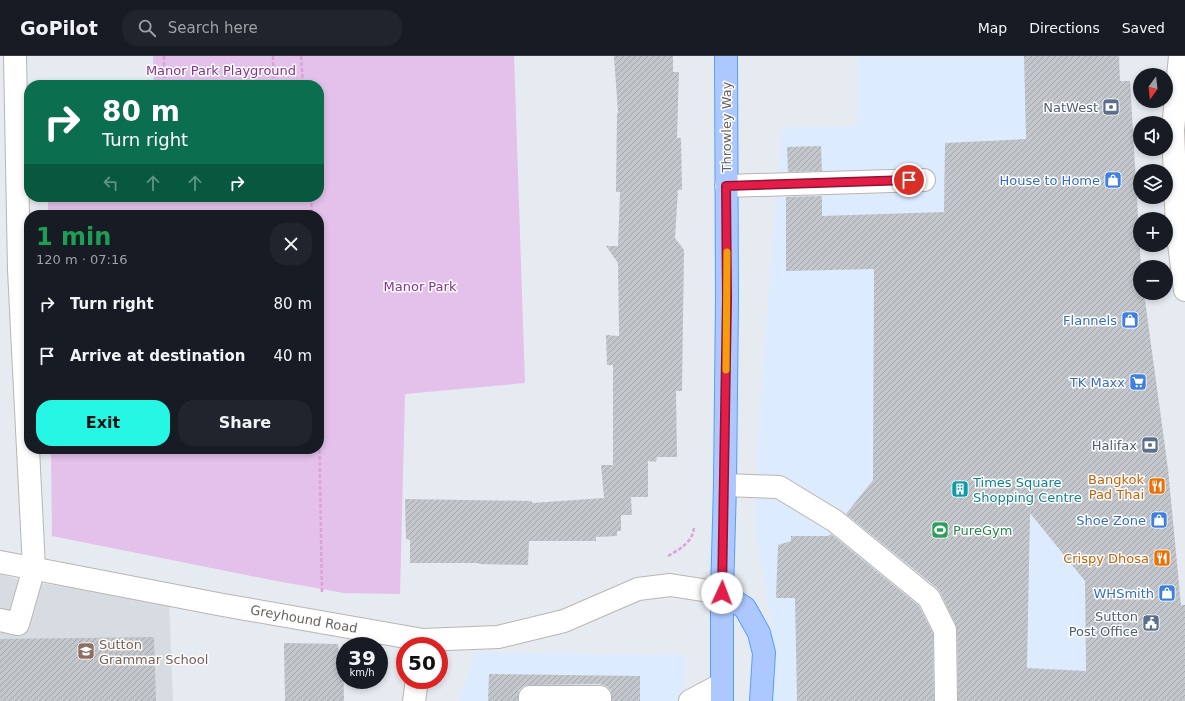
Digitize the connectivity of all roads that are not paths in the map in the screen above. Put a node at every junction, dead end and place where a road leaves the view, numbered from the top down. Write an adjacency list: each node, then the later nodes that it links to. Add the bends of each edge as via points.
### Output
1 (15, 56): 8 (street, via 19,270)
2 (726, 56): 5 (main road, Throwley Way)
3 (1180, 56): 6 (street, via 1173,130)
4 (924, 180): 5 (street)
5 (726, 186): 10 (main road, Throwley Way)
6 (1181, 229): 7 (street)
7 (1185, 290)
8 (24, 369)
9 (28, 454): 12 (street)
10 (725, 485): 13 (main road, Throwley Way); 24 (street, via 779,487 835,521 929,598 944,630)
11 (0, 562): 12 (street, Greyhound Road)
12 (34, 568): 14 (street, via 18,624); 15 (street, Greyhound Road)
13 (722, 593): 16 (street, Greyhound Road, via 670,585 638,589 564,621 498,638); 18 (main road, Throwley Way); 23 (main road, via 745,608 759,633 764,653)
14 (0, 620)
15 (396, 637)
16 (448, 641)
17 (416, 689): 19 (street)
18 (722, 692): 22 (street)
19 (414, 701)
20 (530, 701): 21 (street, via 530,697 600,697)
21 (600, 701)
22 (690, 701)
23 (761, 701)
24 (946, 701)

